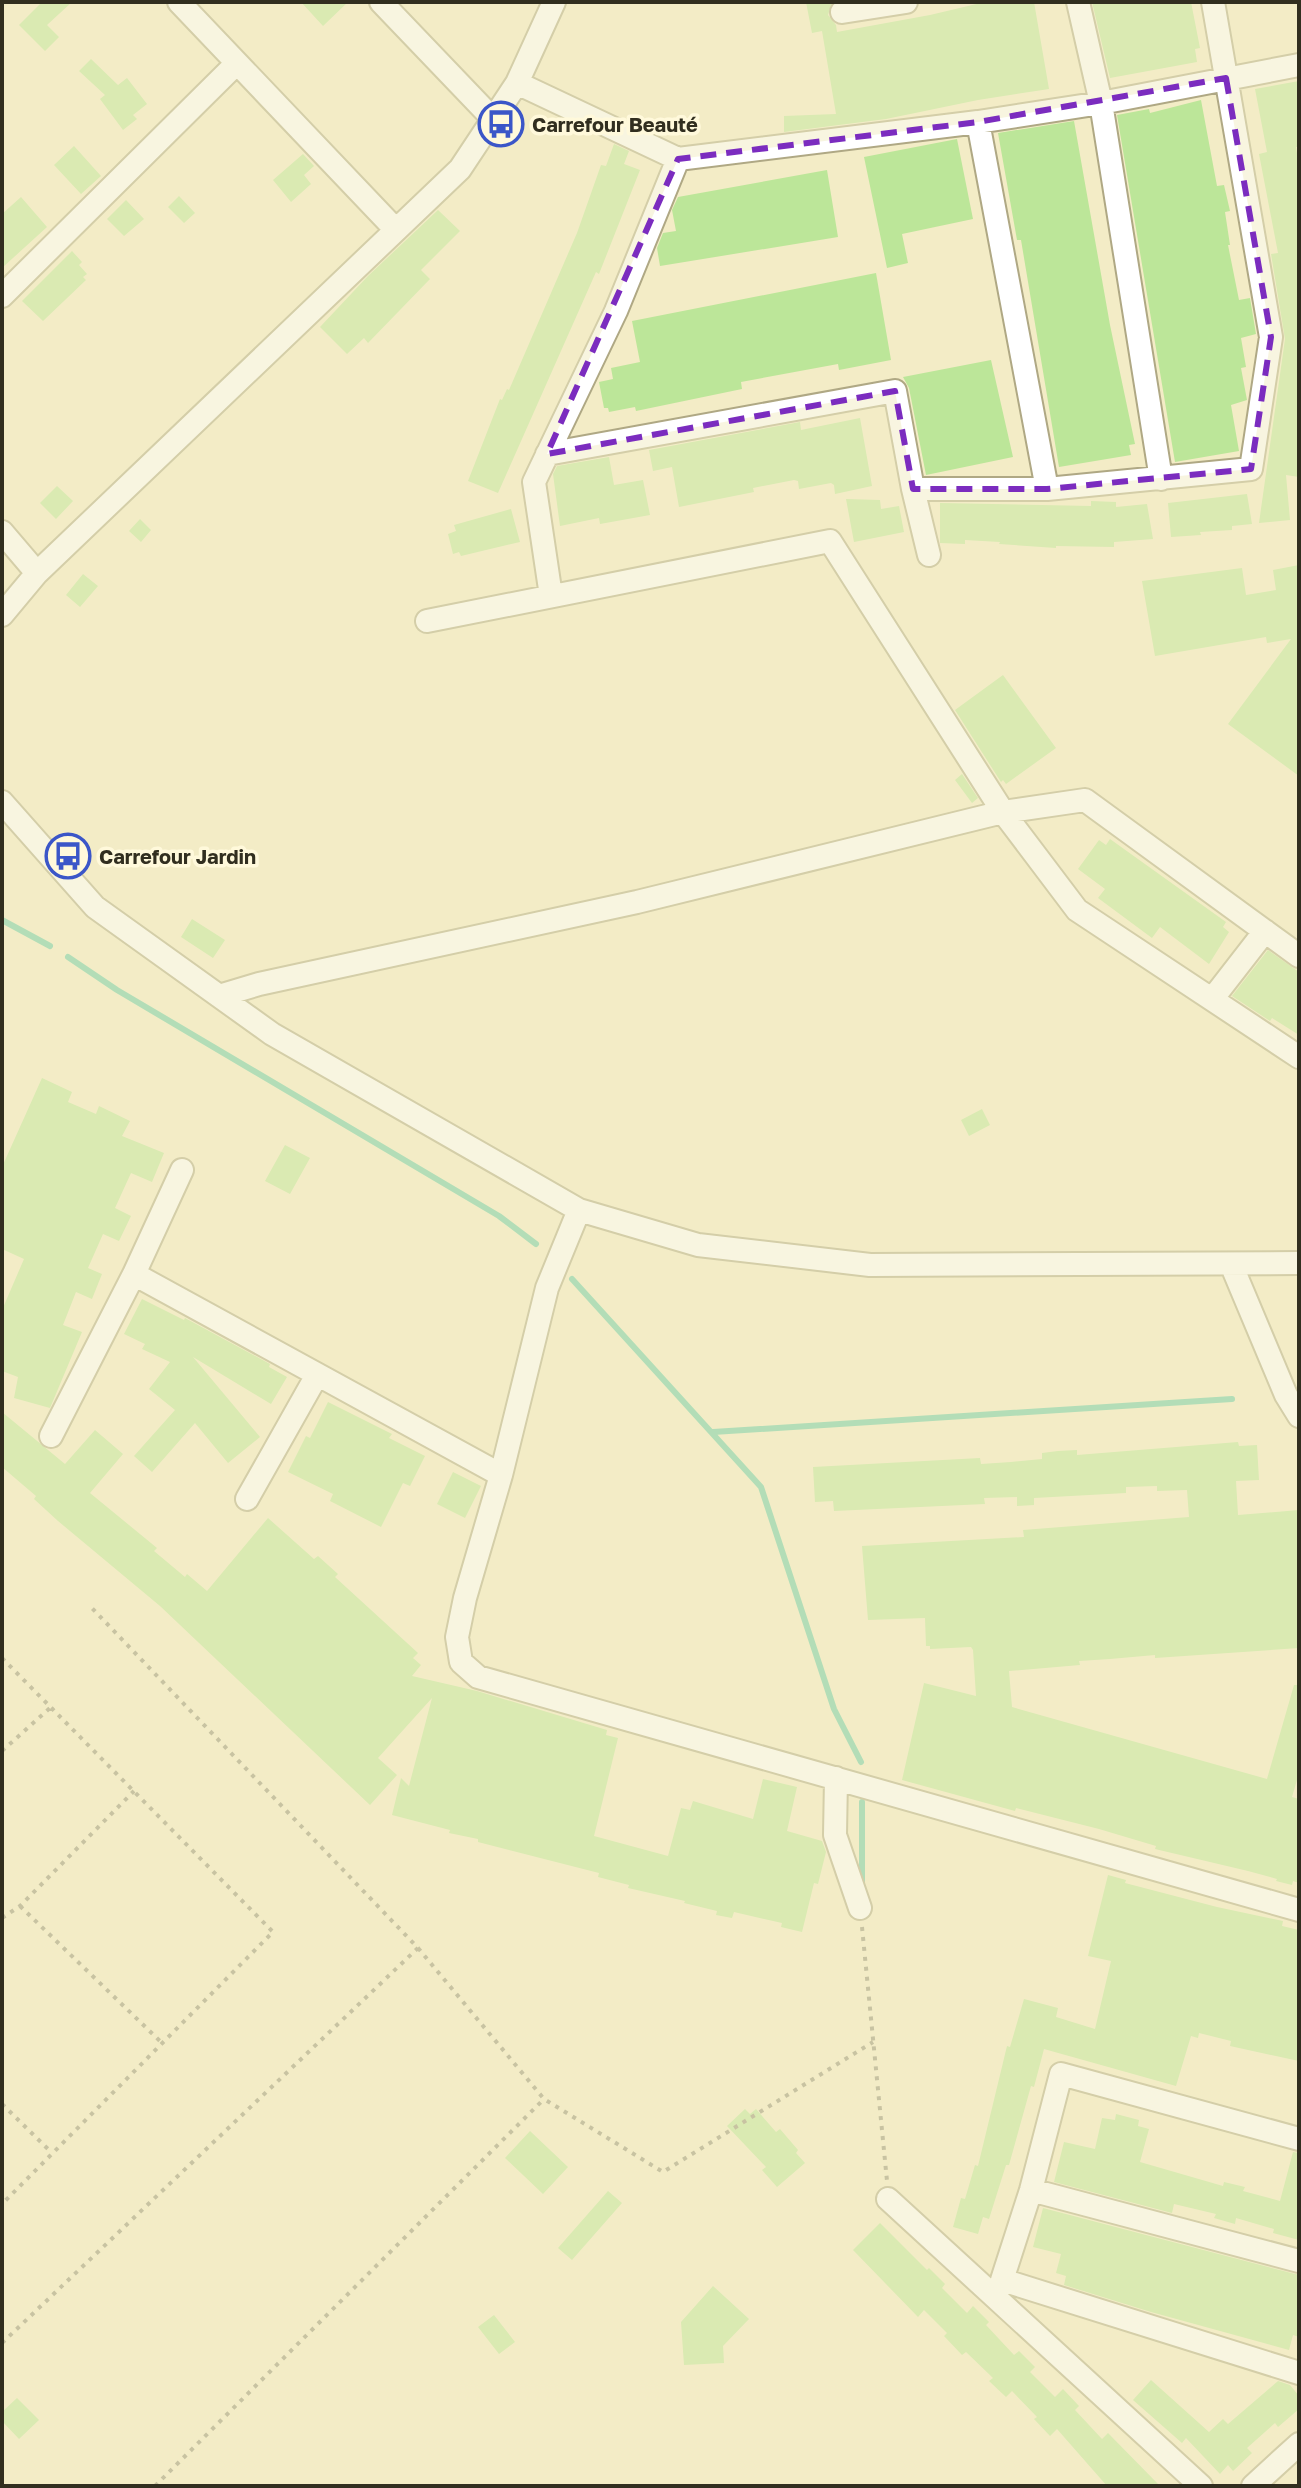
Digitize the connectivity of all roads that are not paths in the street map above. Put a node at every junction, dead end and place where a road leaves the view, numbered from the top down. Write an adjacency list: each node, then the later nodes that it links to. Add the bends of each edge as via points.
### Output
1 (179, 2): 8 (street)
2 (381, 2): 13 (street)
3 (554, 2): 11 (street)
4 (906, 2): 7 (street)
5 (1078, 2): 12 (street)
6 (1213, 2): 10 (street)
7 (842, 12)
8 (236, 64): 16 (street); 17 (street)
9 (1299, 65): 10 (street)
10 (1226, 78): 12 (street); 19 (street, via 1271,337 1251,469)
11 (517, 83): 13 (street); 15 (street)
12 (1101, 103): 14 (street); 19 (street)
13 (493, 119): 16 (street, via 460,169)
14 (978, 122): 15 (street); 21 (street)
15 (678, 159): 18 (street, via 616,311)
16 (396, 230): 24 (street)
17 (2, 296)
18 (547, 454): 20 (street, via 895,391); 25 (street, via 534,482)
19 (1161, 479): 21 (street)
20 (913, 489): 21 (street); 23 (street)
21 (1047, 489)
22 (2, 532): 24 (street)
23 (929, 555)
24 (37, 573): 26 (street)
25 (551, 596): 27 (street); 29 (street, via 830,541)
26 (2, 615)
27 (427, 621)
28 (2, 802): 32 (street, via 95,907)
29 (1003, 812): 30 (street, via 1085,800); 32 (street); 33 (street, via 1077,910)
30 (1265, 931): 31 (street); 33 (street)
31 (1299, 956)
32 (219, 996): 36 (street, via 272,1034)
33 (1213, 998): 34 (street)
34 (1299, 1057)
35 (182, 1170): 39 (street)
36 (579, 1210): 38 (street, via 698,1245 870,1265); 44 (street, via 547,1288)
37 (1299, 1263): 38 (street)
38 (1231, 1264): 41 (street)
39 (134, 1274): 40 (street); 43 (street)
40 (317, 1375): 44 (street); 45 (street)
41 (1292, 1395): 42 (street)
42 (1299, 1416)
43 (51, 1436)
44 (501, 1475): 46 (street, via 462,1611 457,1637 461,1662 478,1677)
45 (247, 1499)
46 (836, 1778): 47 (street, via 835,1835); 48 (street)
47 (860, 1908)
48 (1299, 1910)
49 (1299, 2139): 50 (street, via 1061,2074)
50 (1031, 2190): 52 (street); 53 (street, via 1002,2280)
51 (888, 2199): 55 (street)
52 (1299, 2261)
53 (1299, 2373)
54 (1299, 2444): 56 (street)
55 (1201, 2486)
56 (1253, 2486)

